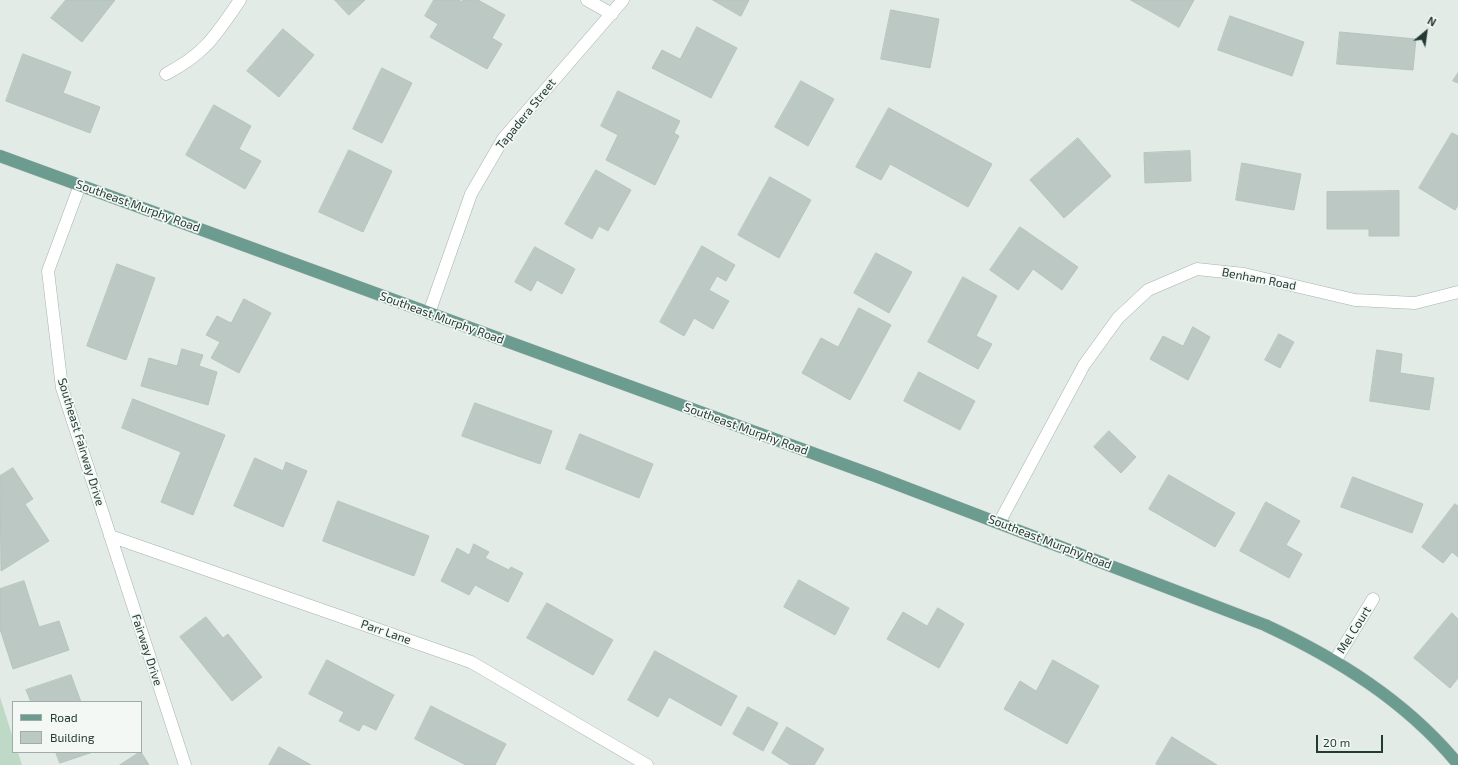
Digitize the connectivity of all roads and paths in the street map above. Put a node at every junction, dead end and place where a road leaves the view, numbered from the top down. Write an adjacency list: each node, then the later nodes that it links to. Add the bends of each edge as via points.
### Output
1 (240, 0): 5 (street, via 204,49 182,66)
2 (587, 0): 4 (street)
3 (623, 0): 4 (street, Tapadera Street)
4 (612, 14): 9 (street, Tapadera Street, via 503,139 471,194)
5 (166, 74)
6 (0, 156): 7 (main road, Southeast Murphy Road)
7 (80, 185): 9 (main road, Southeast Murphy Road); 11 (street, Southeast Fairway Drive, via 48,271 62,388)
8 (1458, 292): 10 (street, Benham Road, via 1415,303 1356,300 1244,274 1197,270 1148,290 1118,318 1084,365)
9 (429, 313): 10 (main road, Southeast Murphy Road)
10 (999, 523): 13 (main road, Southeast Murphy Road, via 1260,624 1293,638)
11 (110, 536): 15 (street, Fairway Drive); 16 (street, Parr Lane, via 471,662)
12 (1373, 599): 13 (street, Mel Court)
13 (1334, 661): 14 (main road, Southeast Murphy Road, via 1369,682 1399,705 1432,735)
14 (1458, 764)
15 (185, 765)
16 (646, 765)

